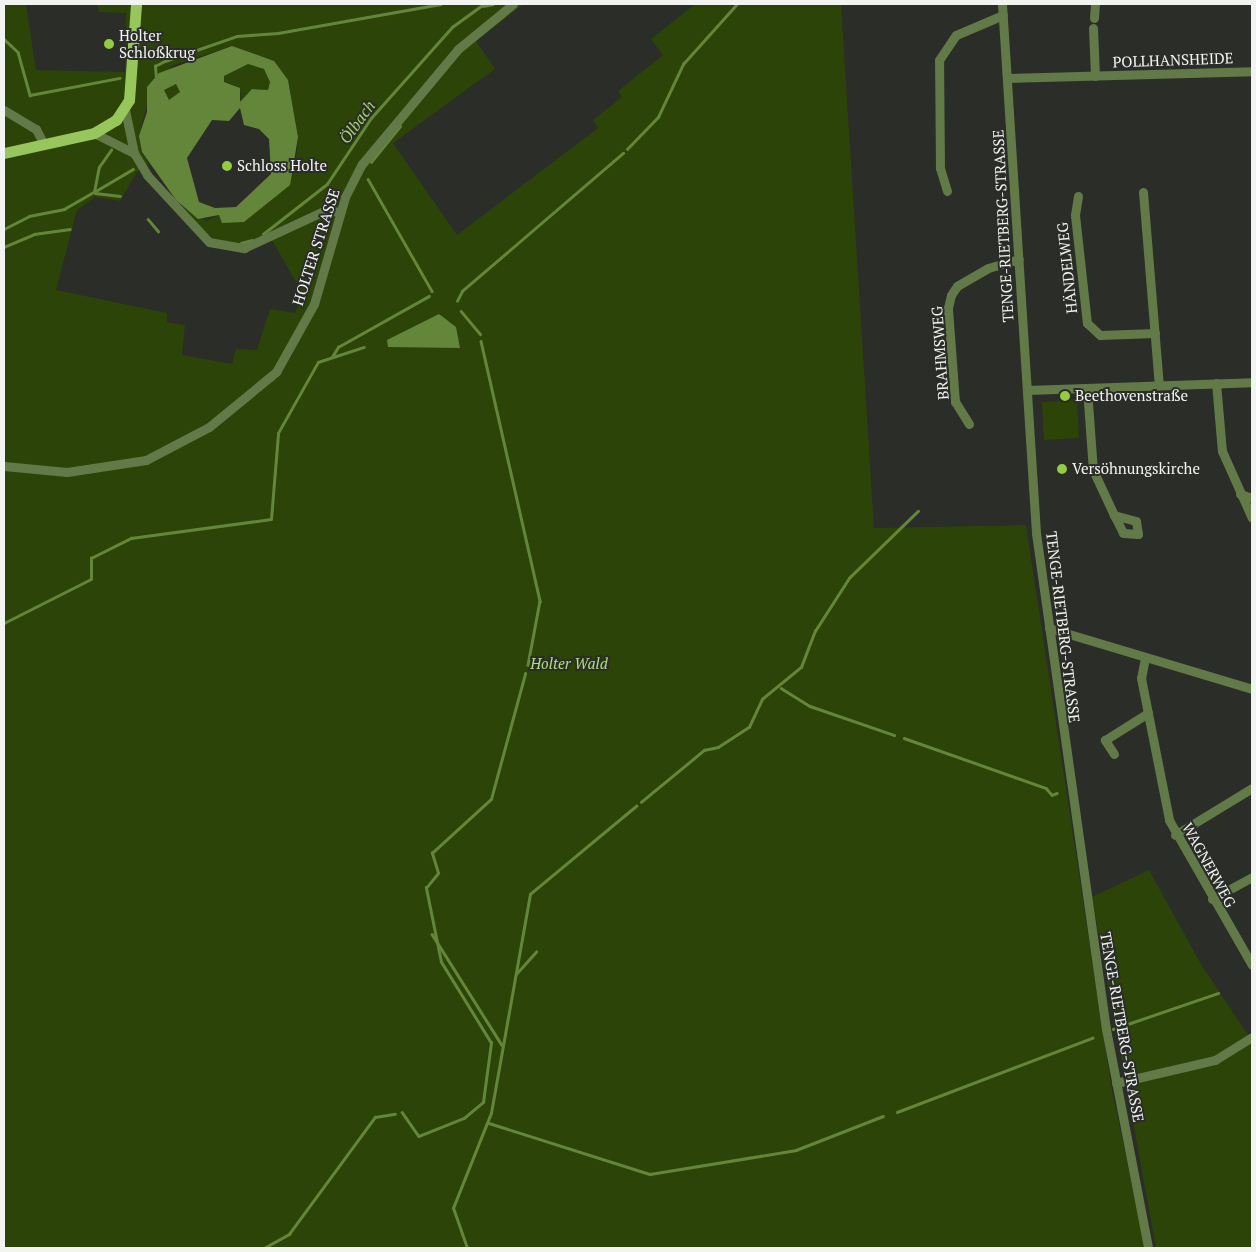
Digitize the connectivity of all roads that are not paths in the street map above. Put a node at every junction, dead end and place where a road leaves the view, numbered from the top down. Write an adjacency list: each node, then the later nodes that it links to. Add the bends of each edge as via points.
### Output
1 (136, 4): 12 (main road, via 131,80)
2 (513, 4): 20 (street, HOLTER STRASSE, via 434,76 362,164)
3 (1002, 4): 5 (street, TENGE-RIETBERG-STRASSE)
4 (1095, 4): 6 (street)
5 (1003, 15): 10 (street, TENGE-RIETBERG-STRASSE); 17 (street, via 956,35 939,60 939,151)
6 (1094, 18)
7 (1093, 28): 9 (street, POLLHANSHEIDE)
8 (1252, 71): 9 (street, POLLHANSHEIDE)
9 (1095, 76): 10 (street, POLLHANSHEIDE)
10 (1008, 78): 21 (street, TENGE-RIETBERG-STRASSE)
11 (4, 110): 14 (street, via 36,129)
12 (125, 110): 13 (main road, via 107,128); 16 (street)
13 (94, 133): 14 (main road); 16 (street)
14 (42, 141): 15 (main road)
15 (4, 153)
16 (134, 153): 20 (street, via 170,204 209,242 244,248 328,209)
17 (947, 191)
18 (1143, 192): 22 (street)
19 (1078, 196): 22 (street, HÄNDELWEG, via 1075,215 1087,323 1100,335)
20 (340, 212): 29 (street, HOLTER STRASSE, via 314,304 301,332 276,372 236,407 171,450 146,460 67,472)
21 (1019, 259): 27 (street, TENGE-RIETBERG-STRASSE); 28 (street, BRAHMSWEG, via 988,268 957,286 951,295 948,308 955,402)
22 (1155, 333): 25 (street)
23 (1252, 382): 24 (street)
24 (1216, 383): 25 (street); 30 (street, via 1222,451)
25 (1159, 385): 26 (street)
26 (1087, 389): 27 (street); 32 (street, via 1092,470)
27 (1027, 390): 34 (street, TENGE-RIETBERG-STRASSE, via 1036,533)
28 (969, 424)
29 (4, 466)
30 (1240, 494): 31 (street); 33 (street)
31 (1252, 498)
32 (1114, 515)
33 (1252, 518)
34 (1049, 628): 35 (street); 46 (street, TENGE-RIETBERG-STRASSE)
35 (1145, 658): 36 (street); 37 (street, WAGNERWEG, via 1141,678)
36 (1252, 689)
37 (1148, 713): 38 (street, via 1105,740); 40 (street, WAGNERWEG)
38 (1114, 754)
39 (1252, 788): 40 (street)
40 (1175, 835): 42 (street, WAGNERWEG)
41 (1252, 877): 42 (street)
42 (1212, 899): 43 (street, WAGNERWEG)
43 (1249, 953): 44 (street, WAGNERWEG)
44 (1252, 965)
45 (1252, 1037): 46 (street, via 1215,1060)
46 (1116, 1083): 47 (street, TENGE-RIETBERG-STRASSE)
47 (1148, 1248)

